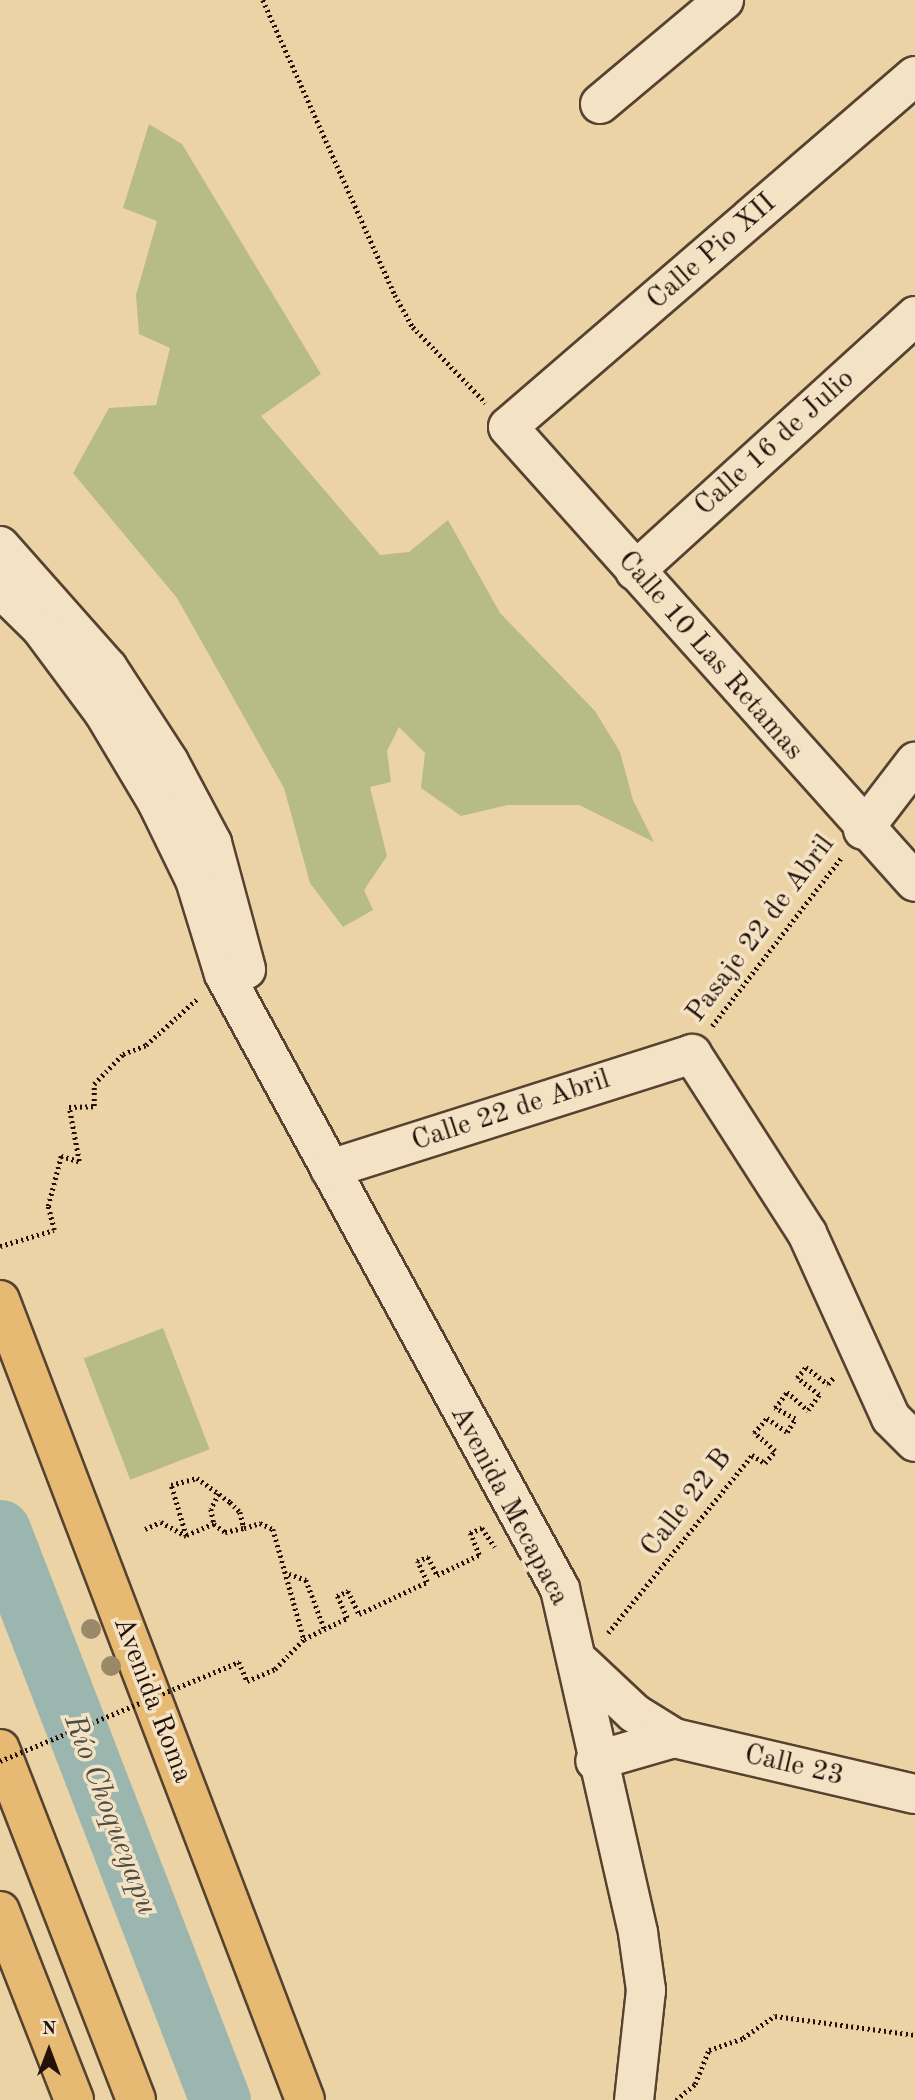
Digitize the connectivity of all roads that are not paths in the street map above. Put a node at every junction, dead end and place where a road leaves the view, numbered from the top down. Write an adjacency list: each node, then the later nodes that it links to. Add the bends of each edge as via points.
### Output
1 (724, 0): 3 (street)
2 (915, 76): 5 (street, Calle Pio XII)
3 (600, 104)
4 (915, 316): 7 (street, Calle 16 de Julio)
5 (508, 426): 7 (street, Calle 10 Las Retamas)
6 (0, 546): 12 (street, Avenida Mecapaca, via 108,668 169,762 212,843)
7 (635, 571): 10 (street, Calle 10 Las Retamas)
8 (0, 587): 12 (street, Avenida Mecapaca, via 40,627 104,713 157,802 195,880 224,974)
9 (915, 762): 10 (street)
10 (863, 830): 11 (street, Calle 10 Las Retamas)
11 (915, 882)
12 (260, 1033): 13 (street, Avenida Mecapaca)
13 (330, 1169): 15 (street, Calle 22 de Abril, via 692,1054 807,1233 891,1418); 16 (street, Avenida Mecapaca, via 560,1589)
14 (0, 1300): 24 (main road, Avenida Roma)
15 (915, 1442)
16 (582, 1664): 17 (street, Calle 23, via 635,1713); 19 (street, Avenida Mecapaca)
17 (674, 1738): 19 (street, Calle 23); 20 (street, Calle 23)
18 (0, 1749): 23 (main road)
19 (595, 1760): 25 (street, Avenida Mecapaca, via 646,1990)
20 (915, 1794)
21 (0, 1911): 22 (main road)
22 (74, 2100)
23 (136, 2100)
24 (304, 2100)
25 (634, 2100)

